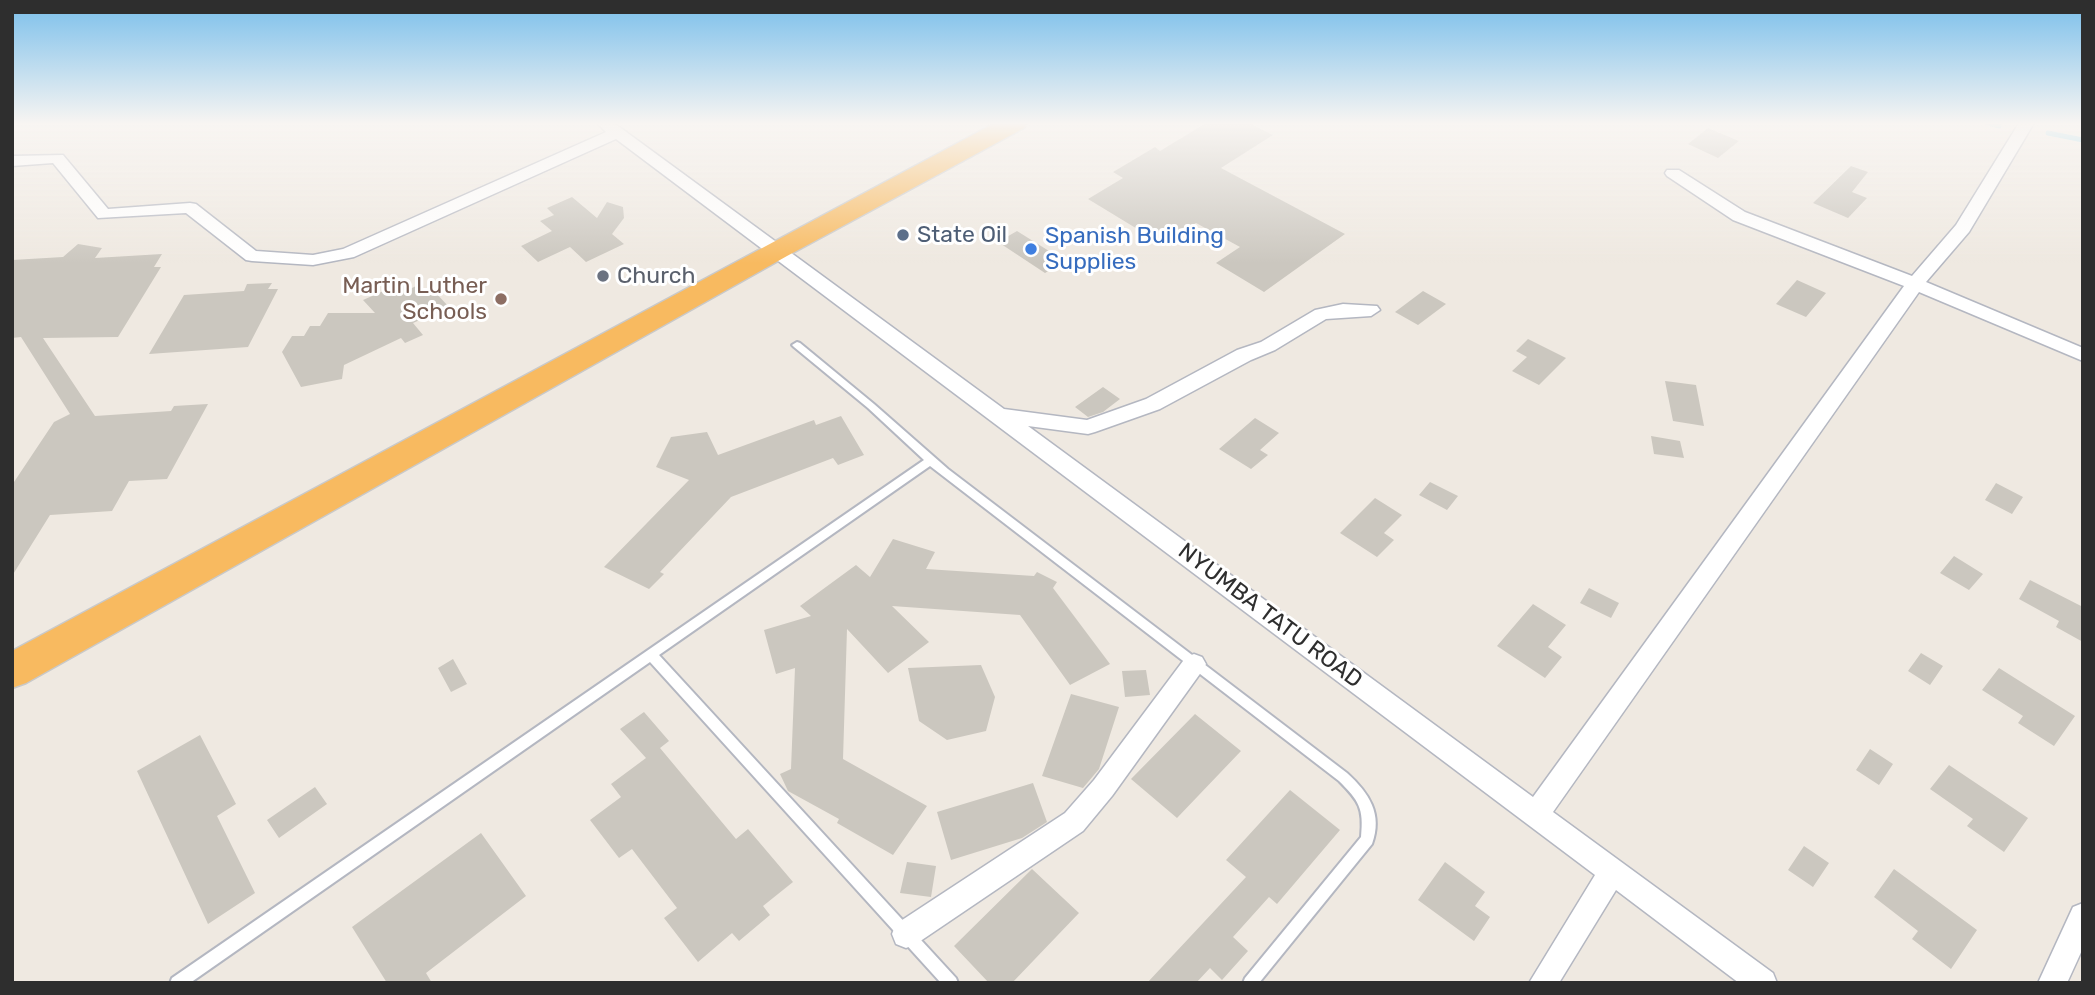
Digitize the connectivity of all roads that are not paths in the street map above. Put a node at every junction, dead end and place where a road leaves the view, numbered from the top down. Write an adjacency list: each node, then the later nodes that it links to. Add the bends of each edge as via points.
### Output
1 (67, 169): 2 (street, via 104,214 190,208 252,256 313,260 348,253)
2 (524, 169)
3 (668, 169): 7 (street, NYUMBA TATU ROAD)
4 (928, 169): 7 (highway)
5 (1999, 169): 8 (street, via 1963,228)
6 (1673, 173): 8 (street, via 1739,216)
7 (778, 250): 12 (street, NYUMBA TATU ROAD); 16 (highway)
8 (1915, 284): 11 (street); 17 (street)
9 (1370, 310): 12 (street, via 1321,314 1153,404 1088,427)
10 (797, 345): 13 (lane)
11 (2083, 355)
12 (1000, 416): 17 (street, NYUMBA TATU ROAD)
13 (931, 460): 14 (lane); 15 (lane)
14 (651, 654): 20 (lane); 21 (lane)
15 (1194, 664): 20 (street, via 1074,822); 23 (lane, via 1343,777 1363,796 1371,814 1367,840)
16 (12, 671)
17 (1536, 814): 18 (street, NYUMBA TATU ROAD)
18 (1613, 871): 24 (street); 25 (street, NYUMBA TATU ROAD)
19 (2083, 917): 26 (street)
20 (906, 934): 22 (lane)
21 (177, 983)
22 (951, 983)
23 (1250, 983)
24 (1543, 983)
25 (1763, 983)
26 (2052, 983)

